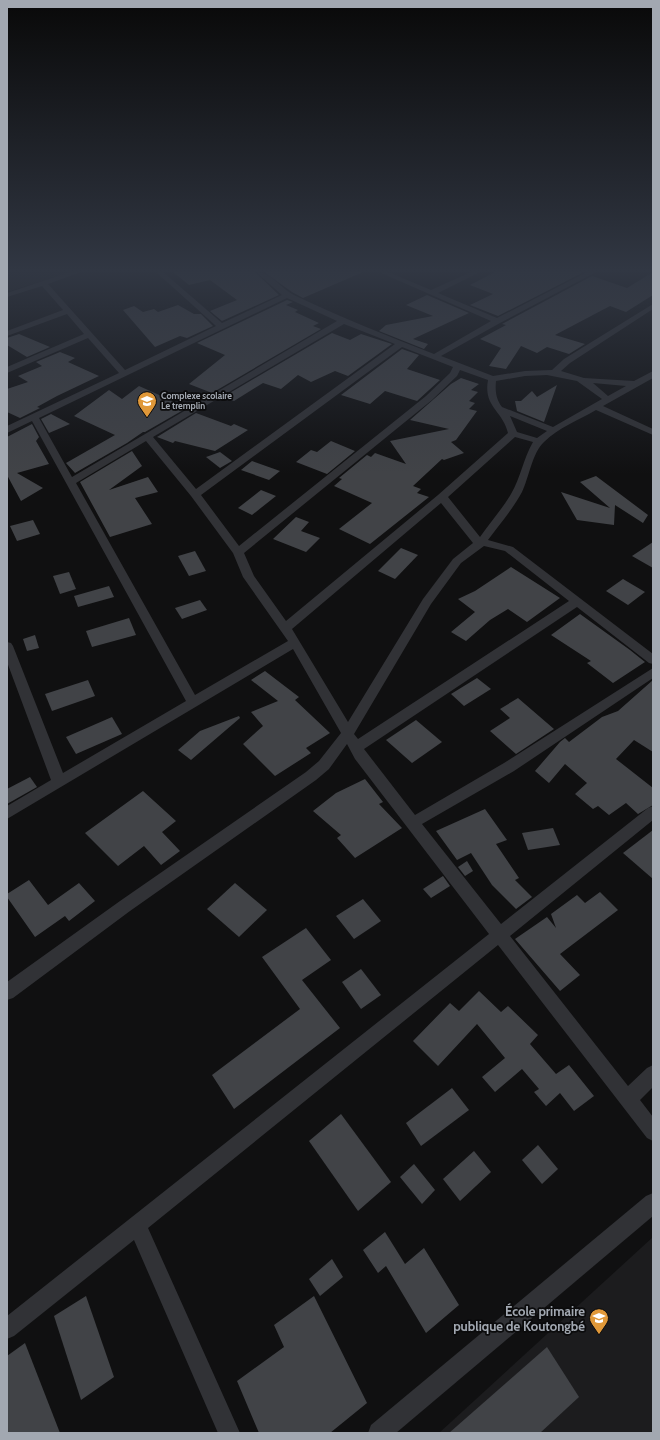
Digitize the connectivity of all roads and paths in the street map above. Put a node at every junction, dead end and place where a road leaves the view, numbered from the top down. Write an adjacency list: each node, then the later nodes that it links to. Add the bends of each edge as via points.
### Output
1 (77, 339): 11 (street)
2 (94, 339): 13 (street)
3 (196, 339): 13 (street)
4 (311, 339): 26 (street)
5 (392, 339): 8 (street)
6 (465, 339): 9 (street)
7 (601, 339): 12 (street, via 567,361)
8 (402, 343): 9 (street); 29 (street)
9 (436, 356): 10 (street)
10 (458, 365): 15 (street); 32 (street, via 454,374 429,398)
11 (7, 370)
12 (555, 372): 15 (street, via 514,374); 16 (street)
13 (124, 374): 21 (street)
14 (653, 374): 17 (street)
15 (492, 380): 20 (street, via 490,394)
16 (581, 380): 17 (street); 18 (street)
17 (635, 384): 18 (street)
18 (607, 399): 19 (street)
19 (597, 406): 23 (street); 24 (street)
20 (498, 408): 23 (street); 25 (street, via 513,428)
21 (34, 417): 22 (street); 28 (street)
22 (7, 430)
23 (554, 430): 27 (street)
24 (653, 432)
25 (513, 434): 27 (street); 30 (street)
26 (147, 436): 28 (street); 29 (street)
27 (539, 441): 31 (street, via 530,455 516,494)
28 (70, 482): 39 (street)
29 (195, 494): 32 (street)
30 (442, 497): 31 (street, via 474,539); 34 (street)
31 (481, 543): 33 (street, via 509,549); 40 (street, via 457,561 427,602)
32 (238, 552): 34 (street, via 249,577)
33 (576, 602): 37 (street); 41 (street)
34 (285, 628): 35 (street)
35 (295, 642): 39 (street); 40 (street)
36 (7, 646): 42 (street)
37 (653, 660)
38 (653, 672): 45 (street, via 509,767)
39 (193, 702): 42 (street)
40 (348, 733): 41 (street); 47 (street, via 324,764 311,776 124,906)
41 (355, 748): 45 (street)
42 (59, 782): 44 (street)
43 (653, 812): 46 (street)
44 (7, 813)
45 (414, 822): 46 (street)
46 (500, 934): 49 (street); 52 (street)
47 (7, 992)
48 (653, 1074): 49 (street)
49 (628, 1099): 50 (street)
50 (653, 1132)
51 (653, 1203): 55 (street)
52 (137, 1225): 53 (street); 54 (street)
53 (7, 1329)
54 (230, 1433)
55 (379, 1433)

